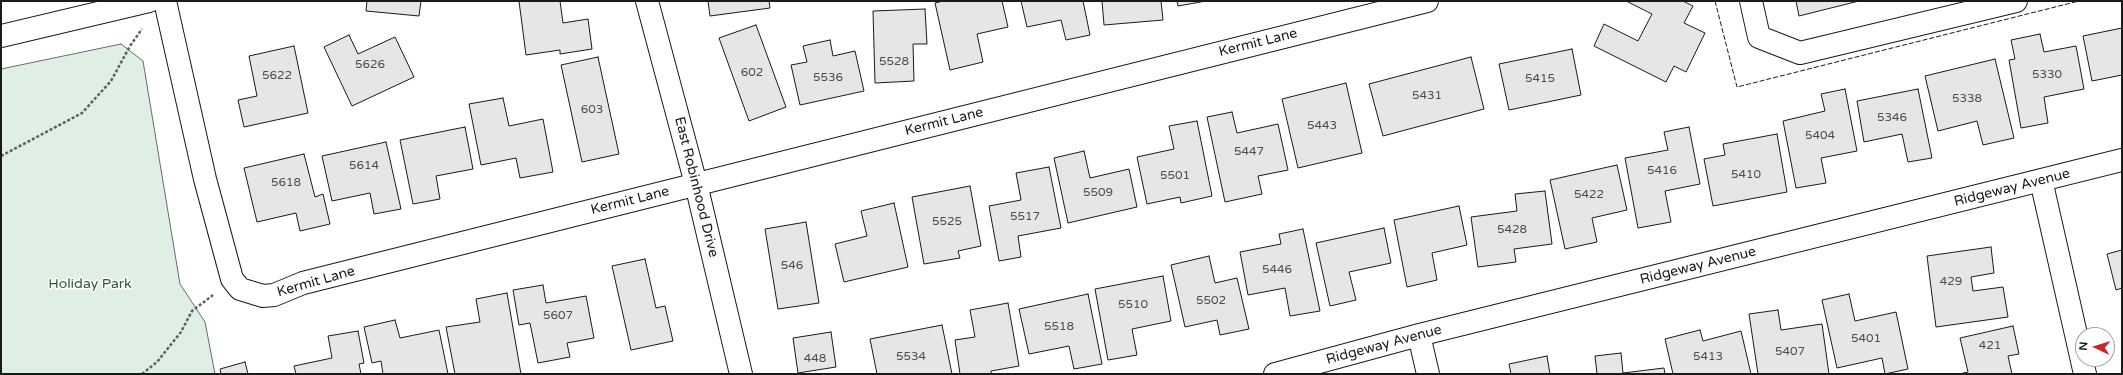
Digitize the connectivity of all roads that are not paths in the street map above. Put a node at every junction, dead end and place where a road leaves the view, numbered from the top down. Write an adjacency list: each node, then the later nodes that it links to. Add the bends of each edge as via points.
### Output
1 (149, 1): 7 (street)
2 (165, 1): 10 (street, Kermit Lane, via 205,179 232,278 240,289 263,296 274,295 303,283)
3 (647, 1): 10 (street, East Robinhood Drive)
4 (1427, 1): 10 (street, Kermit Lane)
5 (1751, 1): 6 (street, via 1759,37 1800,53)
6 (2016, 1)
7 (1, 36)
8 (2122, 160): 9 (street, Ridgeway Avenue)
9 (2041, 180): 11 (street, Ridgeway Avenue); 15 (street)
10 (696, 184): 12 (street, East Robinhood Drive)
11 (1419, 335): 13 (street, Ridgeway Avenue); 14 (street)
12 (741, 374)
13 (1274, 374)
14 (1428, 374)
15 (2085, 374)

